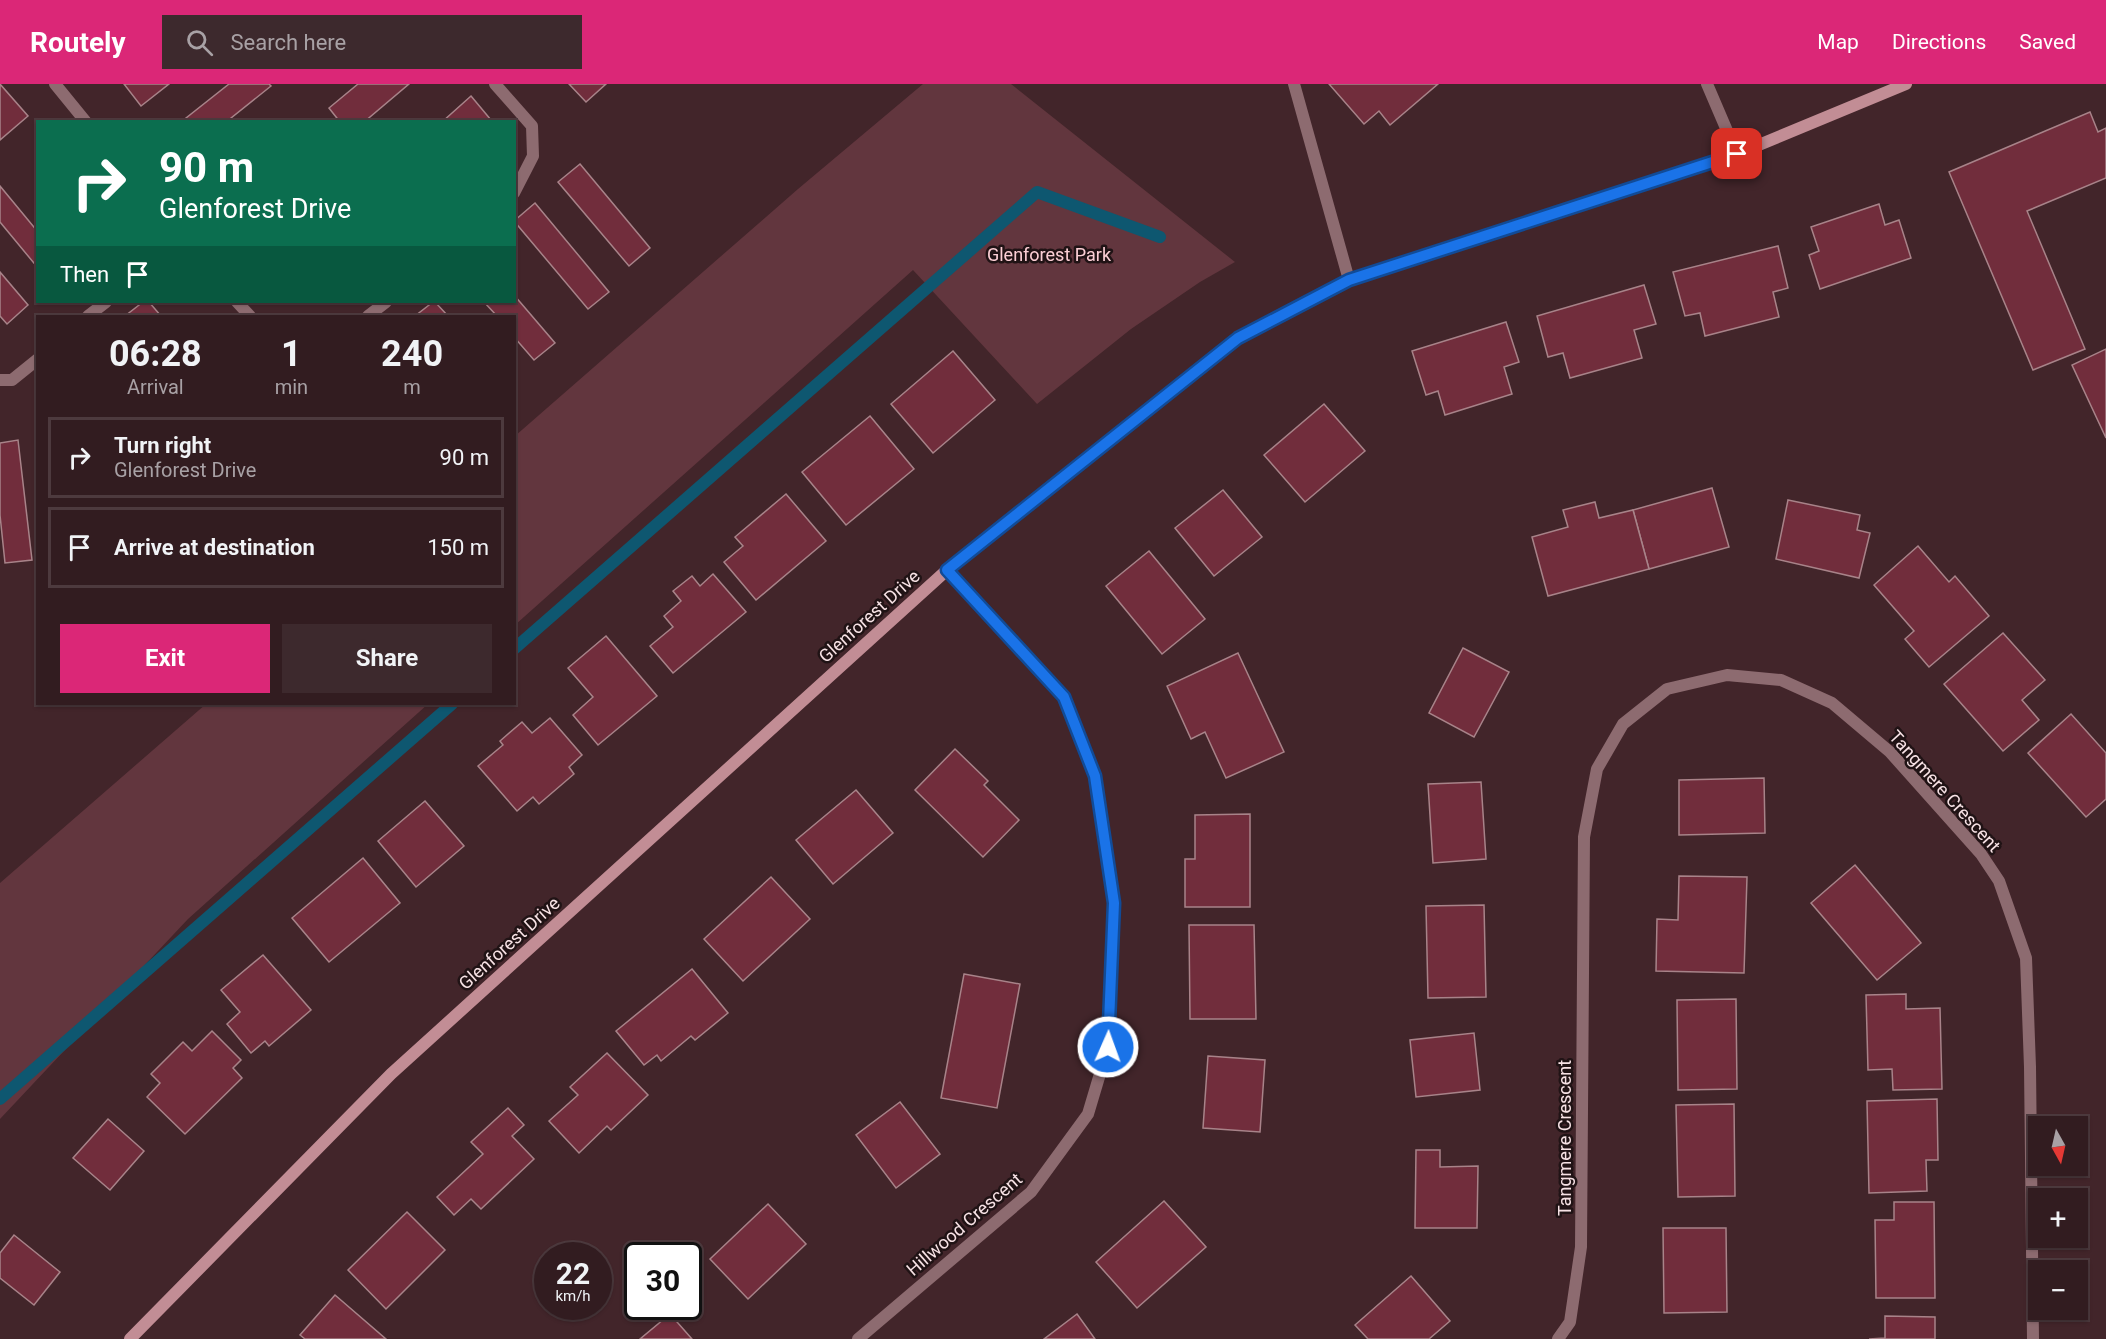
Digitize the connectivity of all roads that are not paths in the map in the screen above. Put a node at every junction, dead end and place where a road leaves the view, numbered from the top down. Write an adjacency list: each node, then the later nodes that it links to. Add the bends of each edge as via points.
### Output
1 (55, 84): 6 (street)
2 (495, 84): 8 (street, via 532,126 533,156)
3 (1294, 84): 9 (street)
4 (1707, 84): 7 (street)
5 (1906, 84): 7 (street, Glenforest Drive)
6 (84, 120)
7 (1737, 154): 9 (street, Glenforest Drive)
8 (516, 189)
9 (1349, 280): 18 (street, Glenforest Drive, via 1238,338)
10 (105, 303): 13 (street)
11 (238, 303): 14 (street)
12 (385, 303): 15 (street)
13 (89, 315)
14 (249, 315)
15 (369, 315)
16 (36, 361): 17 (street, via 12,380)
17 (0, 380)
18 (947, 570): 19 (street, Glenforest Drive, via 391,1074); 20 (street, Hillwood Crescent, via 1064,697 1095,776 1114,903 1108,1047 1088,1114 1031,1192)
19 (130, 1339)
20 (858, 1339)
21 (1558, 1339): 22 (street, Tangmere Crescent, via 1570,1322 1581,1247 1584,837 1597,769 1623,724 1666,689 1727,675 1781,680 1832,703 1890,752 1981,854 1999,881 2026,958)
22 (2033, 1339)

